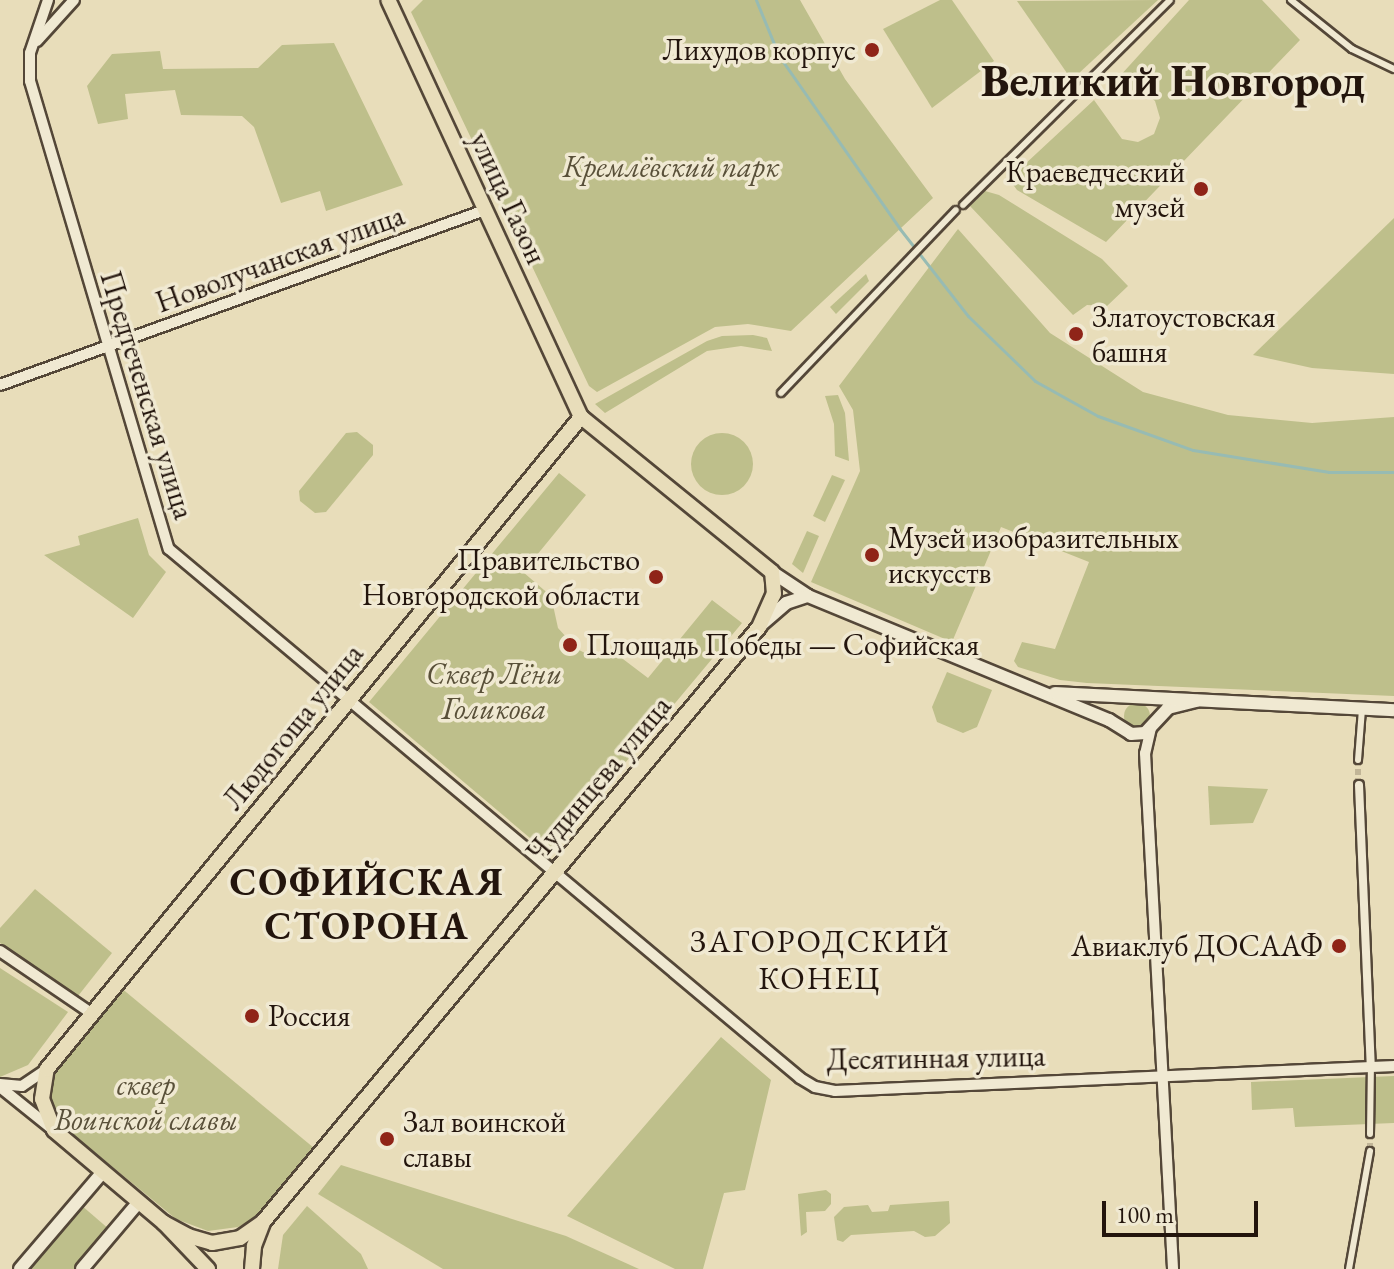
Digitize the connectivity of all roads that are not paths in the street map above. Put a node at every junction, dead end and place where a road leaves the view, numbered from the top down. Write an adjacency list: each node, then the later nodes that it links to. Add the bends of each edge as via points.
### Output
1 (48, 0): 6 (street, Предтеченская улица)
2 (74, 0): 6 (street)
3 (388, 0): 9 (main road, улица Газон)
4 (1170, 0): 8 (street)
5 (1291, 0): 7 (street, via 1352,49)
6 (30, 53): 11 (street, Предтеченская улица, via 30,81)
7 (1394, 69)
8 (963, 205)
9 (485, 210): 11 (street, Новолучанская улица); 14 (main road, улица Газон)
10 (956, 210): 13 (street)
11 (108, 346): 12 (street, Новолучанская улица); 20 (street, Предтеченская улица, via 169,549)
12 (0, 385)
13 (781, 393)
14 (581, 417): 15 (main road); 20 (main road, Людогоща улица)
15 (772, 572): 16 (main road); 17 (main road, Чудинцева улица, via 774,594)
16 (808, 596): 17 (main road, Чудинцева улица, via 786,603); 18 (main road)
17 (759, 627): 29 (main road, Чудинцева улица)
18 (1036, 689): 19 (main road); 25 (main road)
19 (1139, 697): 21 (main road); 24 (main road, via 1154,707); 25 (main road, via 1128,698 1118,710 1119,725)
20 (349, 700): 29 (street, Предтеченская улица); 31 (main road, Людогоща улица)
21 (1197, 701): 22 (main road); 24 (main road, via 1168,708)
22 (1362, 709): 23 (main road); 27 (street)
23 (1391, 711)
24 (1153, 725): 25 (main road, via 1145,733); 26 (street)
25 (1128, 732): 26 (street)
26 (1145, 753): 35 (street)
27 (1358, 760)
28 (1358, 782): 32 (street)
29 (556, 872): 35 (street, Десятинная улица, via 815,1087 835,1091); 42 (main road, Чудинцева улица)
30 (0, 951): 31 (street)
31 (91, 1013): 34 (main road, Людогоща улица)
32 (1371, 1066): 33 (street, Десятинная улица); 35 (street, Десятинная улица); 38 (street)
33 (1394, 1066)
34 (47, 1069): 36 (street, Людогоща улица, via 22,1086); 37 (main road, via 42,1099)
35 (1165, 1073): 48 (street)
36 (0, 1085): 37 (street)
37 (54, 1130): 40 (main road)
38 (1370, 1134)
39 (1370, 1151): 49 (street)
40 (102, 1173): 41 (main road); 44 (main road)
41 (138, 1203): 43 (main road); 45 (main road)
42 (263, 1222): 43 (main road, Чудинцева улица, via 240,1238 212,1243); 47 (main road, Чудинцева улица)
43 (164, 1223): 46 (main road)
44 (20, 1269)
45 (82, 1269)
46 (208, 1269)
47 (252, 1269)
48 (1173, 1269)
49 (1349, 1269)

